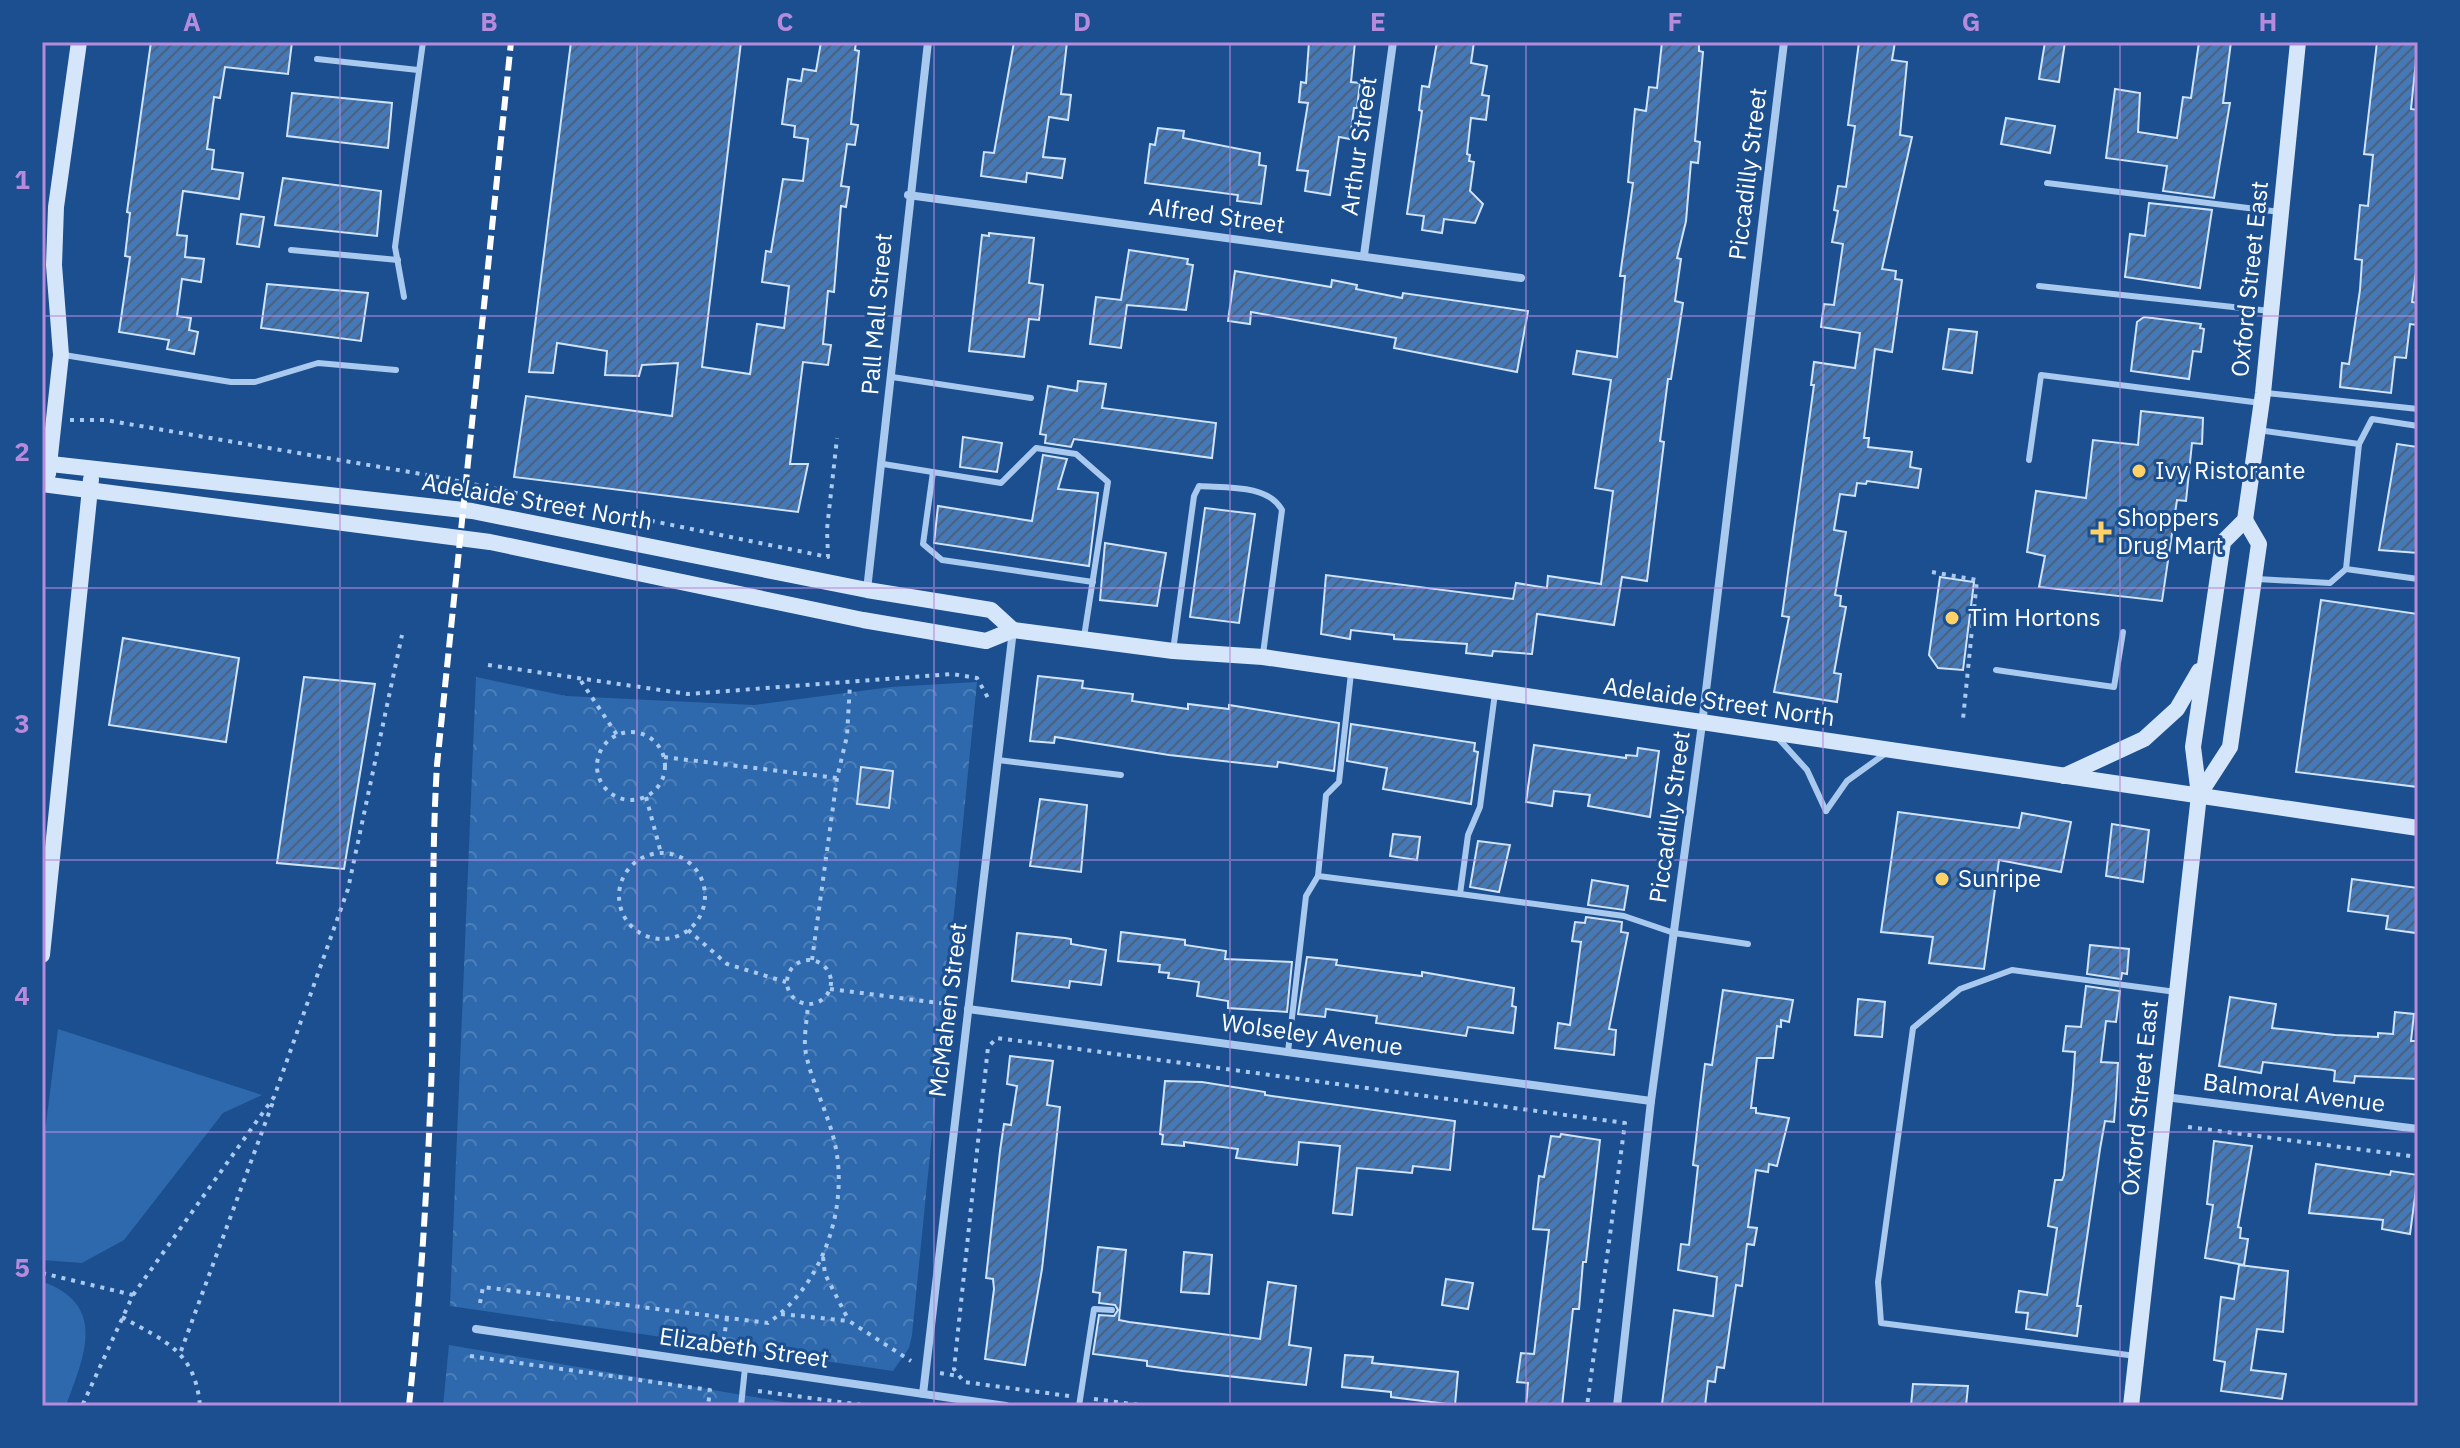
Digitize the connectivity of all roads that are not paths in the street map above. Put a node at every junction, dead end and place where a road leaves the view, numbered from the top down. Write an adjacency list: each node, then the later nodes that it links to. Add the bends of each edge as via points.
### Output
1 (79, 42): 19 (main road, via 56,207 54,314)
2 (423, 42): 8 (lane)
3 (928, 42): 10 (street, Pall Mall Street)
4 (1393, 42): 13 (street, Arthur Street)
5 (1784, 42): 50 (street, Piccadilly Street)
6 (2298, 42): 11 (main road, Oxford Street East)
7 (317, 59): 8 (lane)
8 (418, 70): 14 (lane, via 395,247)
9 (2047, 183): 11 (lane)
10 (908, 195): 13 (street, Alfred Street); 21 (street, Pall Mall Street)
11 (2280, 212): 18 (main road, Oxford Street East)
12 (291, 250): 14 (lane)
13 (1364, 255): 15 (street, Alfred Street)
14 (398, 260): 17 (lane)
15 (1521, 278)
16 (2039, 286): 18 (lane)
17 (404, 297)
18 (2270, 311): 23 (main road, Oxford Street East)
19 (61, 355): 20 (lane, via 231,382 255,382 318,363); 29 (main road)
20 (396, 370)
21 (892, 377): 22 (lane); 30 (street, Pall Mall Street)
22 (1031, 398)
23 (2262, 398): 24 (lane); 26 (main road, Oxford Street East); 28 (lane, via 2041,375)
24 (2418, 409)
25 (2418, 426): 27 (lane, via 2372,419)
26 (2257, 430): 27 (lane); 35 (main road, Oxford Street East)
27 (2359, 444): 36 (lane)
28 (2029, 460)
29 (46, 464): 31 (main road, Adelaide Street North); 33 (main road)
30 (883, 464): 32 (lane); 40 (street, Pall Mall Street)
31 (92, 470): 34 (main road); 40 (main road, Adelaide Street North, via 472,511)
32 (933, 472): 39 (lane, via 923,544 942,560); 39 (lane, via 1001,483 1036,448 1076,454 1108,482)
33 (44, 484): 34 (main road, Adelaide Street North)
34 (91, 490): 41 (main road, Adelaide Street North, via 490,542 986,641); 62 (main road)
35 (2245, 520): 37 (main road, Oxford Street East, via 2259,544); 46 (main road, Oxford Street East, via 2223,542)
36 (2346, 569): 37 (lane, via 2330,583); 38 (lane)
37 (2255, 579): 56 (main road, Oxford Street East, via 2230,747)
38 (2418, 579)
39 (1093, 582): 43 (lane)
40 (867, 590): 41 (main road, Adelaide Street North, via 991,610)
41 (1013, 630): 43 (main road, Adelaide Street North); 53 (street, McMahen Street)
42 (2123, 632): 47 (lane, via 2114,687)
43 (1083, 641): 44 (main road, Adelaide Street North)
44 (1173, 651): 45 (main road, Adelaide Street North); 45 (lane, via 1199,486 1259,492 1277,501 1282,510)
45 (1263, 657): 48 (main road, Adelaide Street North)
46 (2205, 662): 55 (main road, via 2184,699 2144,739); 56 (main road, Oxford Street East, via 2193,747)
47 (1996, 670)
48 (1351, 671): 49 (main road, Adelaide Street North); 58 (lane, via 1339,782 1326,795)
49 (1495, 693): 50 (main road, Adelaide Street North); 59 (lane, via 1480,807 1468,835)
50 (1702, 724): 51 (main road, Adelaide Street North); 60 (street, Piccadilly Street)
51 (1776, 735): 52 (main road, Adelaide Street North); 52 (lane, via 1807,770 1826,811 1847,781)
52 (1889, 751): 55 (main road, Adelaide Street North)
53 (998, 760): 54 (lane); 64 (street, McMahen Street)
54 (1121, 775)
55 (2063, 776): 56 (main road, Adelaide Street North)
56 (2199, 795): 57 (main road, Adelaide Street North); 63 (main road, Oxford Street East)
57 (2418, 828)
58 (1318, 876): 59 (lane); 65 (lane, via 1306,896)
59 (1460, 894): 60 (lane, via 1624,916)
60 (1674, 933): 61 (lane); 67 (street, Piccadilly Street)
61 (1748, 944)
62 (42, 955)
63 (2176, 992): 66 (main road, Oxford Street East); 71 (lane, via 2012,970 1960,989 1913,1028 1878,1282 1881,1323)
64 (968, 1009): 65 (street, Wolseley Avenue); 73 (street, McMahen Street)
65 (1288, 1052): 67 (street, Wolseley Avenue)
66 (2164, 1097): 68 (street, Balmoral Avenue); 71 (main road, Oxford Street East)
67 (1651, 1101): 79 (street, Piccadilly Street)
68 (2418, 1129)
69 (1112, 1310): 78 (lane, via 1094,1309)
70 (476, 1329): 72 (street, Elizabeth Street)
71 (2136, 1356): 82 (main road, Oxford Street East)
72 (745, 1368): 73 (street, Elizabeth Street); 75 (lane)
73 (923, 1394): 74 (street, Elizabeth Street)
74 (934, 1396): 76 (street); 77 (street, Elizabeth Street)
75 (741, 1406)
76 (933, 1406)
77 (1006, 1406)
78 (1079, 1406)
79 (1617, 1406)
80 (2028, 1406): 81 (lane)
81 (2061, 1406)
82 (2131, 1406)

